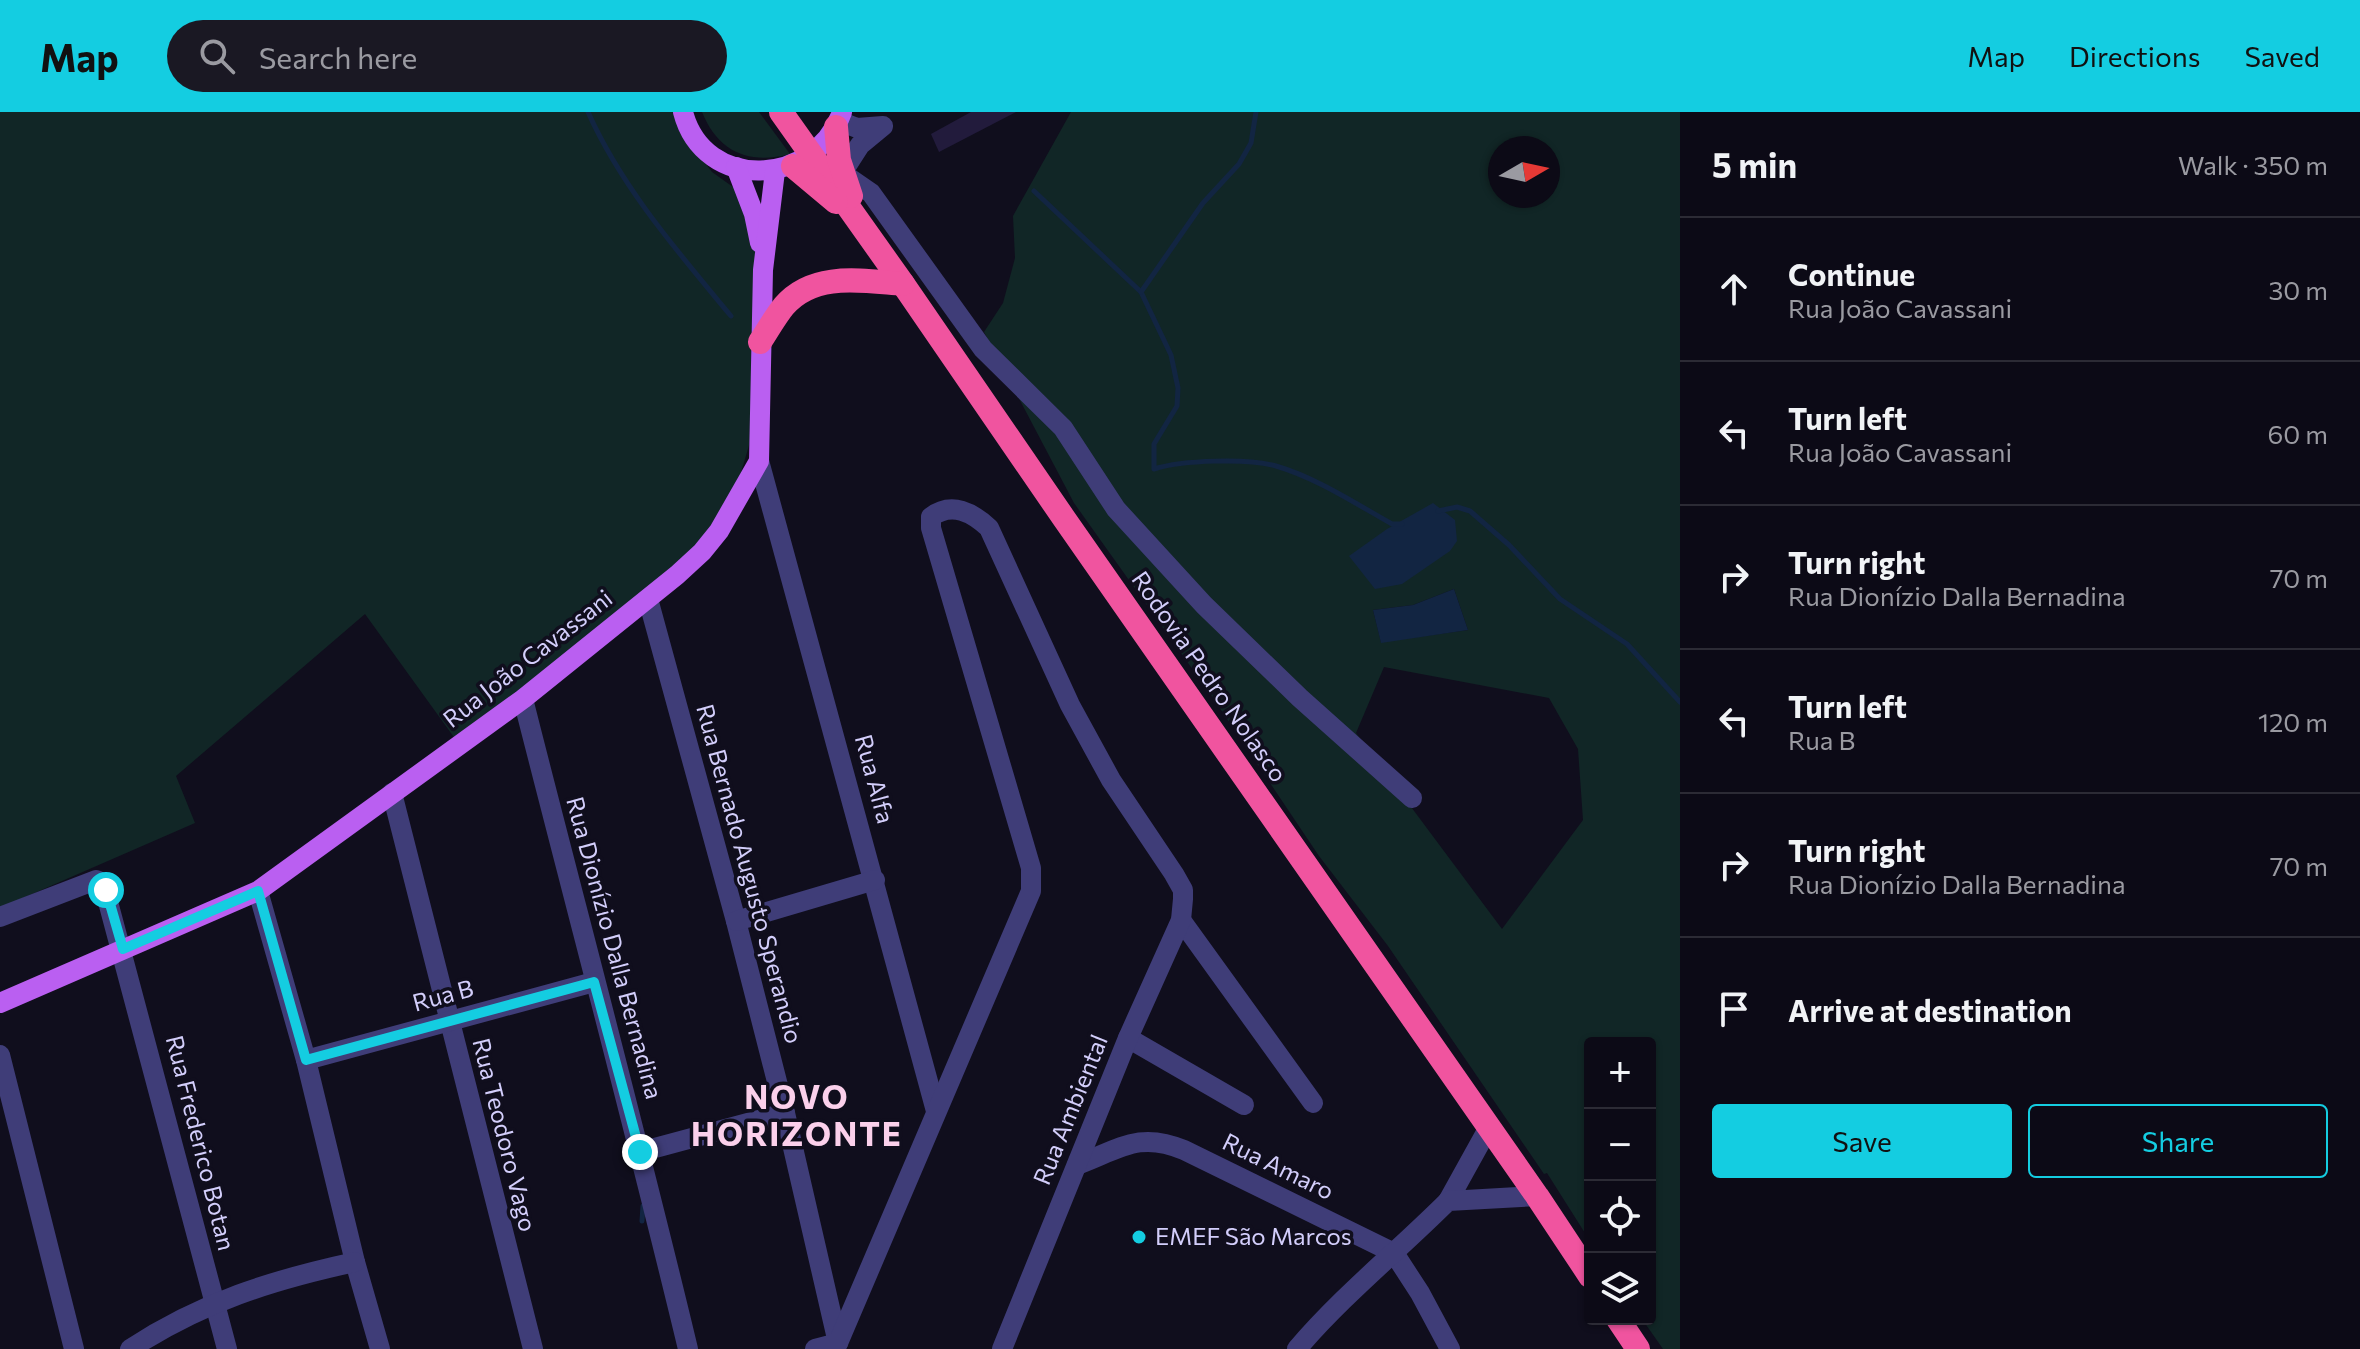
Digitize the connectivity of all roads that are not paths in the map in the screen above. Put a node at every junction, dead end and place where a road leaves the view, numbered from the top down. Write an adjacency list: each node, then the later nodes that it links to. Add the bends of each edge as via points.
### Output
1 (683, 112): 5 (main road, via 694,137)
2 (781, 112): 4 (highway, Rodovia Pedro Nolasco)
3 (839, 120): 4 (main road); 6 (highway); 6 (street, via 857,128 883,126 860,145)
4 (794, 164): 5 (main road, via 756,172); 7 (highway, Rodovia Pedro Nolasco); 8 (main road)
5 (736, 167): 8 (main road, via 754,214)
6 (842, 173): 7 (highway); 15 (street, via 871,193 983,349 1063,428 1116,509 1204,605)
7 (860, 221): 9 (highway, Rodovia Pedro Nolasco)
8 (763, 270): 10 (main road, Rua João Cavassani)
9 (903, 284): 10 (highway, via 838,280 807,288 785,305); 32 (highway, Rodovia Pedro Nolasco)
10 (760, 342): 11 (main road, Rua João Cavassani)
11 (759, 461): 12 (main road, Rua João Cavassani, via 719,531); 16 (street, Rua Alfa)
12 (648, 599): 13 (main road, Rua João Cavassani); 20 (street, Rua Bernado Augusto Sperandio)
13 (523, 699): 14 (main road, Rua João Cavassani); 22 (street, Rua Dionízio Dalla Bernadina)
14 (392, 793): 17 (main road, Rua João Cavassani); 24 (street, Rua Teodoro Vago)
15 (1412, 798)
16 (875, 880): 20 (street); 30 (street, Rua Alfa)
17 (258, 891): 21 (main road, Rua João Cavassani); 27 (street)
18 (0, 917): 21 (street, via 100,881)
19 (1181, 920): 25 (street, Rua Ambiental); 28 (street); 30 (street, Rua Ambiental, via 1183,890 1070,705 989,528 968,512 944,510 931,517 1032,883)
20 (736, 921): 31 (street, Rua Bernado Augusto Sperandio)
21 (123, 949): 23 (main road, Rua João Cavassani); 40 (street, Rua Frederico Botan)
22 (594, 982): 24 (street, Rua B); 33 (street, Rua Dionízio Dalla Bernadina)
23 (0, 1003)
24 (448, 1021): 27 (street, Rua B); 47 (street, Rua Teodoro Vago)
25 (1128, 1038): 29 (street); 34 (street, Rua Ambiental)
26 (0, 1055): 43 (street)
27 (306, 1060): 38 (street)
28 (1313, 1103)
29 (1244, 1105)
30 (936, 1111): 42 (street)
31 (785, 1113): 33 (street); 42 (street, Rua Bernado Augusto Sperandio)
32 (1489, 1127): 35 (highway, Rodovia Pedro Nolasco); 36 (street)
33 (640, 1152): 48 (street, Rua Dionízio Dalla Bernadina)
34 (1077, 1165): 37 (street, Rua Amaro, via 1133,1143 1163,1141); 50 (street, Rua Ambiental)
35 (1537, 1196): 36 (street); 39 (highway, Rodovia Pedro Nolasco)
36 (1448, 1201): 37 (street)
37 (1394, 1253): 51 (street); 52 (street, Rua Amaro)
38 (355, 1262): 40 (street, via 280,1279); 46 (street)
39 (1584, 1267)
40 (214, 1303): 44 (street); 45 (street, Rua Frederico Botan)
41 (1622, 1325): 53 (highway)
42 (839, 1346): 49 (street)
43 (74, 1349)
44 (130, 1349)
45 (227, 1349)
46 (380, 1349)
47 (533, 1349)
48 (688, 1349)
49 (815, 1349)
50 (1002, 1349)
51 (1297, 1349)
52 (1450, 1349)
53 (1638, 1349)

